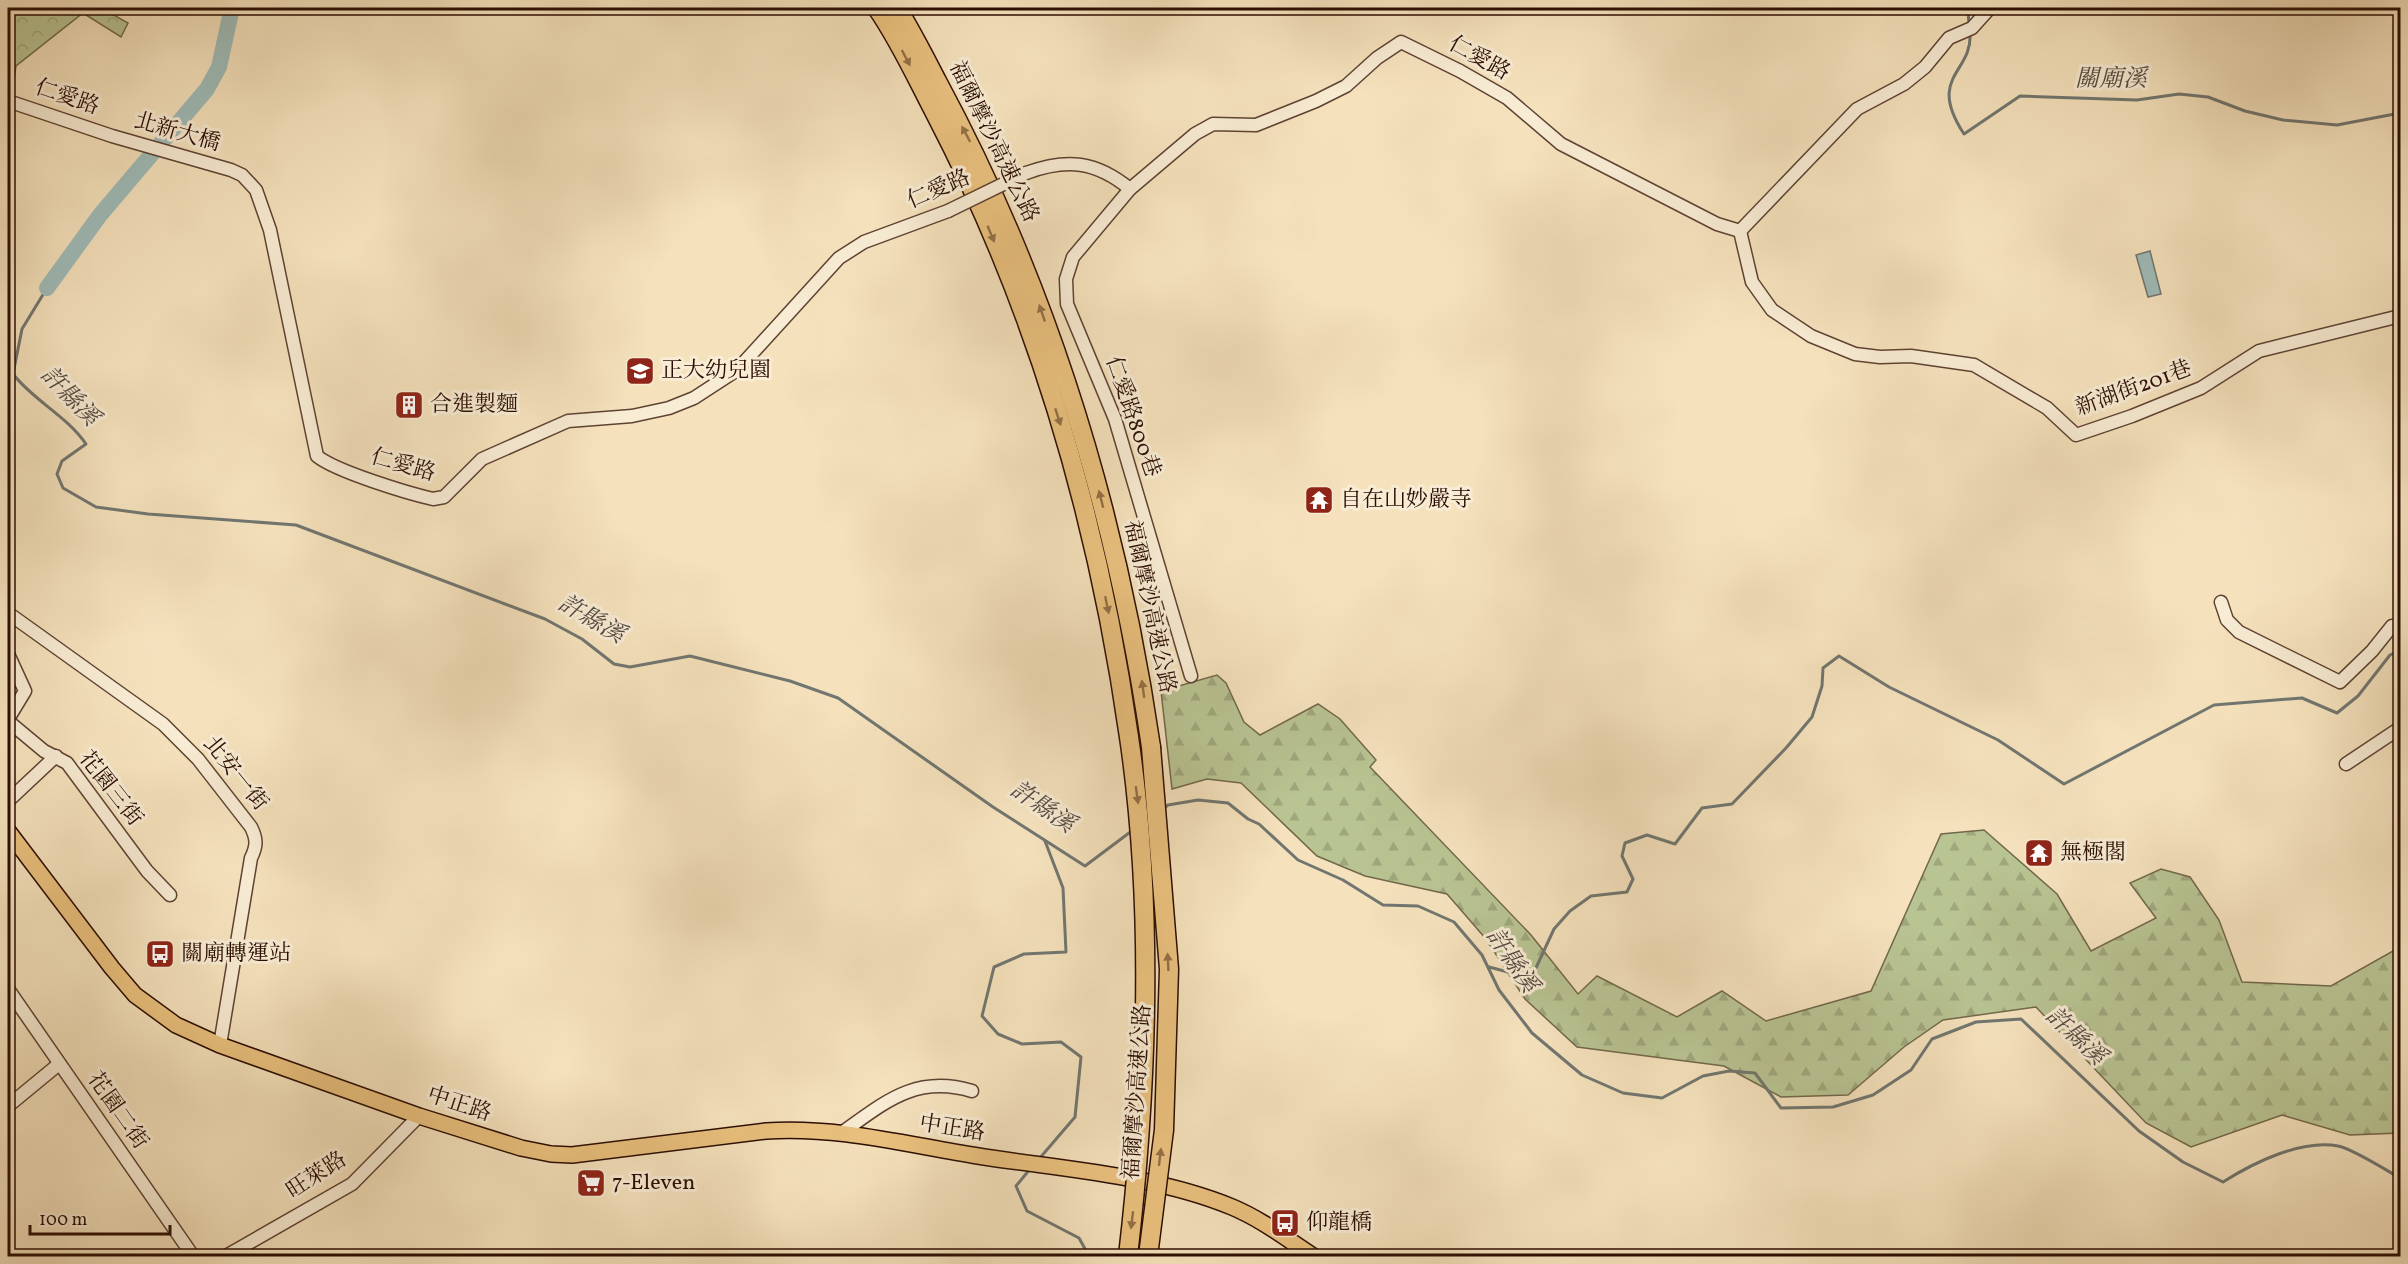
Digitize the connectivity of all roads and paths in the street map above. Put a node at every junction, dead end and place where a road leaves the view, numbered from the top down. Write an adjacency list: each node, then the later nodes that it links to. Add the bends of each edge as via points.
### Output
1 (877, 8): 31 (highway, 福爾摩沙高速公路, one-way to 31, bridge, via 968,177 1027,320 1082,491 1115,643 1140,814 1146,975 1136,1191)
2 (897, 8): 32 (highway, 福爾摩沙高速公路, one-way to 2, bridge, via 1164,1130 1169,969 1151,747 1124,587 1080,419 1030,276 979,159)
3 (1990, 8): 8 (street, via 1972,28 1949,38 1925,67 1904,84 1857,110)
4 (8, 101): 5 (street, 仁愛路)
5 (112, 136): 6 (street, 北新大橋)
6 (231, 170): 7 (street, 仁愛路, bridge, via 256,190 270,230 317,456 326,463 433,500 444,497 482,459 568,421 632,416 694,398 737,370 839,258 864,242 948,211 1051,164 1077,164 1116,177)
7 (1130, 189): 8 (street, 仁愛路, via 1195,134 1213,124 1256,125 1316,101 1346,86 1401,42 1507,98 1561,144 1717,224); 14 (street, 仁愛路800巷, via 1073,257 1066,279 1067,304 1115,419)
8 (1740, 231): 9 (street, 新湖街201巷, via 1752,282 1772,309 1811,336 1855,354 1911,356 1974,365 2047,408 2076,435 2201,388 2259,351)
9 (2400, 316)
10 (2221, 602): 12 (street, via 2227,620 2239,632 2340,682)
11 (8, 613): 23 (street, 北安一街, via 163,724 205,768 251,826 255,850)
12 (2391, 626)
13 (8, 654): 15 (street, 花園三街, via 25,691)
14 (1191, 676)
15 (8, 720): 17 (street, 花園三街, via 44,751)
16 (2400, 728): 18 (street)
17 (56, 756): 19 (street); 21 (street, 花園三街, via 67,764 134,855)
18 (2346, 764)
19 (8, 801)
20 (8, 831): 23 (main road, 中正路, via 135,995 176,1025)
21 (170, 895)
22 (8, 988): 24 (street, 花園二街)
23 (220, 1045): 27 (main road, 中正路)
24 (59, 1064): 26 (street); 29 (street, 花園二街)
25 (972, 1091): 28 (street, via 950,1084 913,1089 897,1095)
26 (8, 1106)
27 (419, 1116): 28 (main road, 中正路, via 521,1149 572,1155 766,1131); 30 (street, 旺萊路, via 352,1184)
28 (840, 1134): 33 (main road, 中正路, via 1174,1190 1232,1207)
29 (193, 1257)
30 (226, 1257)
31 (1128, 1257)
32 (1148, 1257)
33 (1313, 1257)

